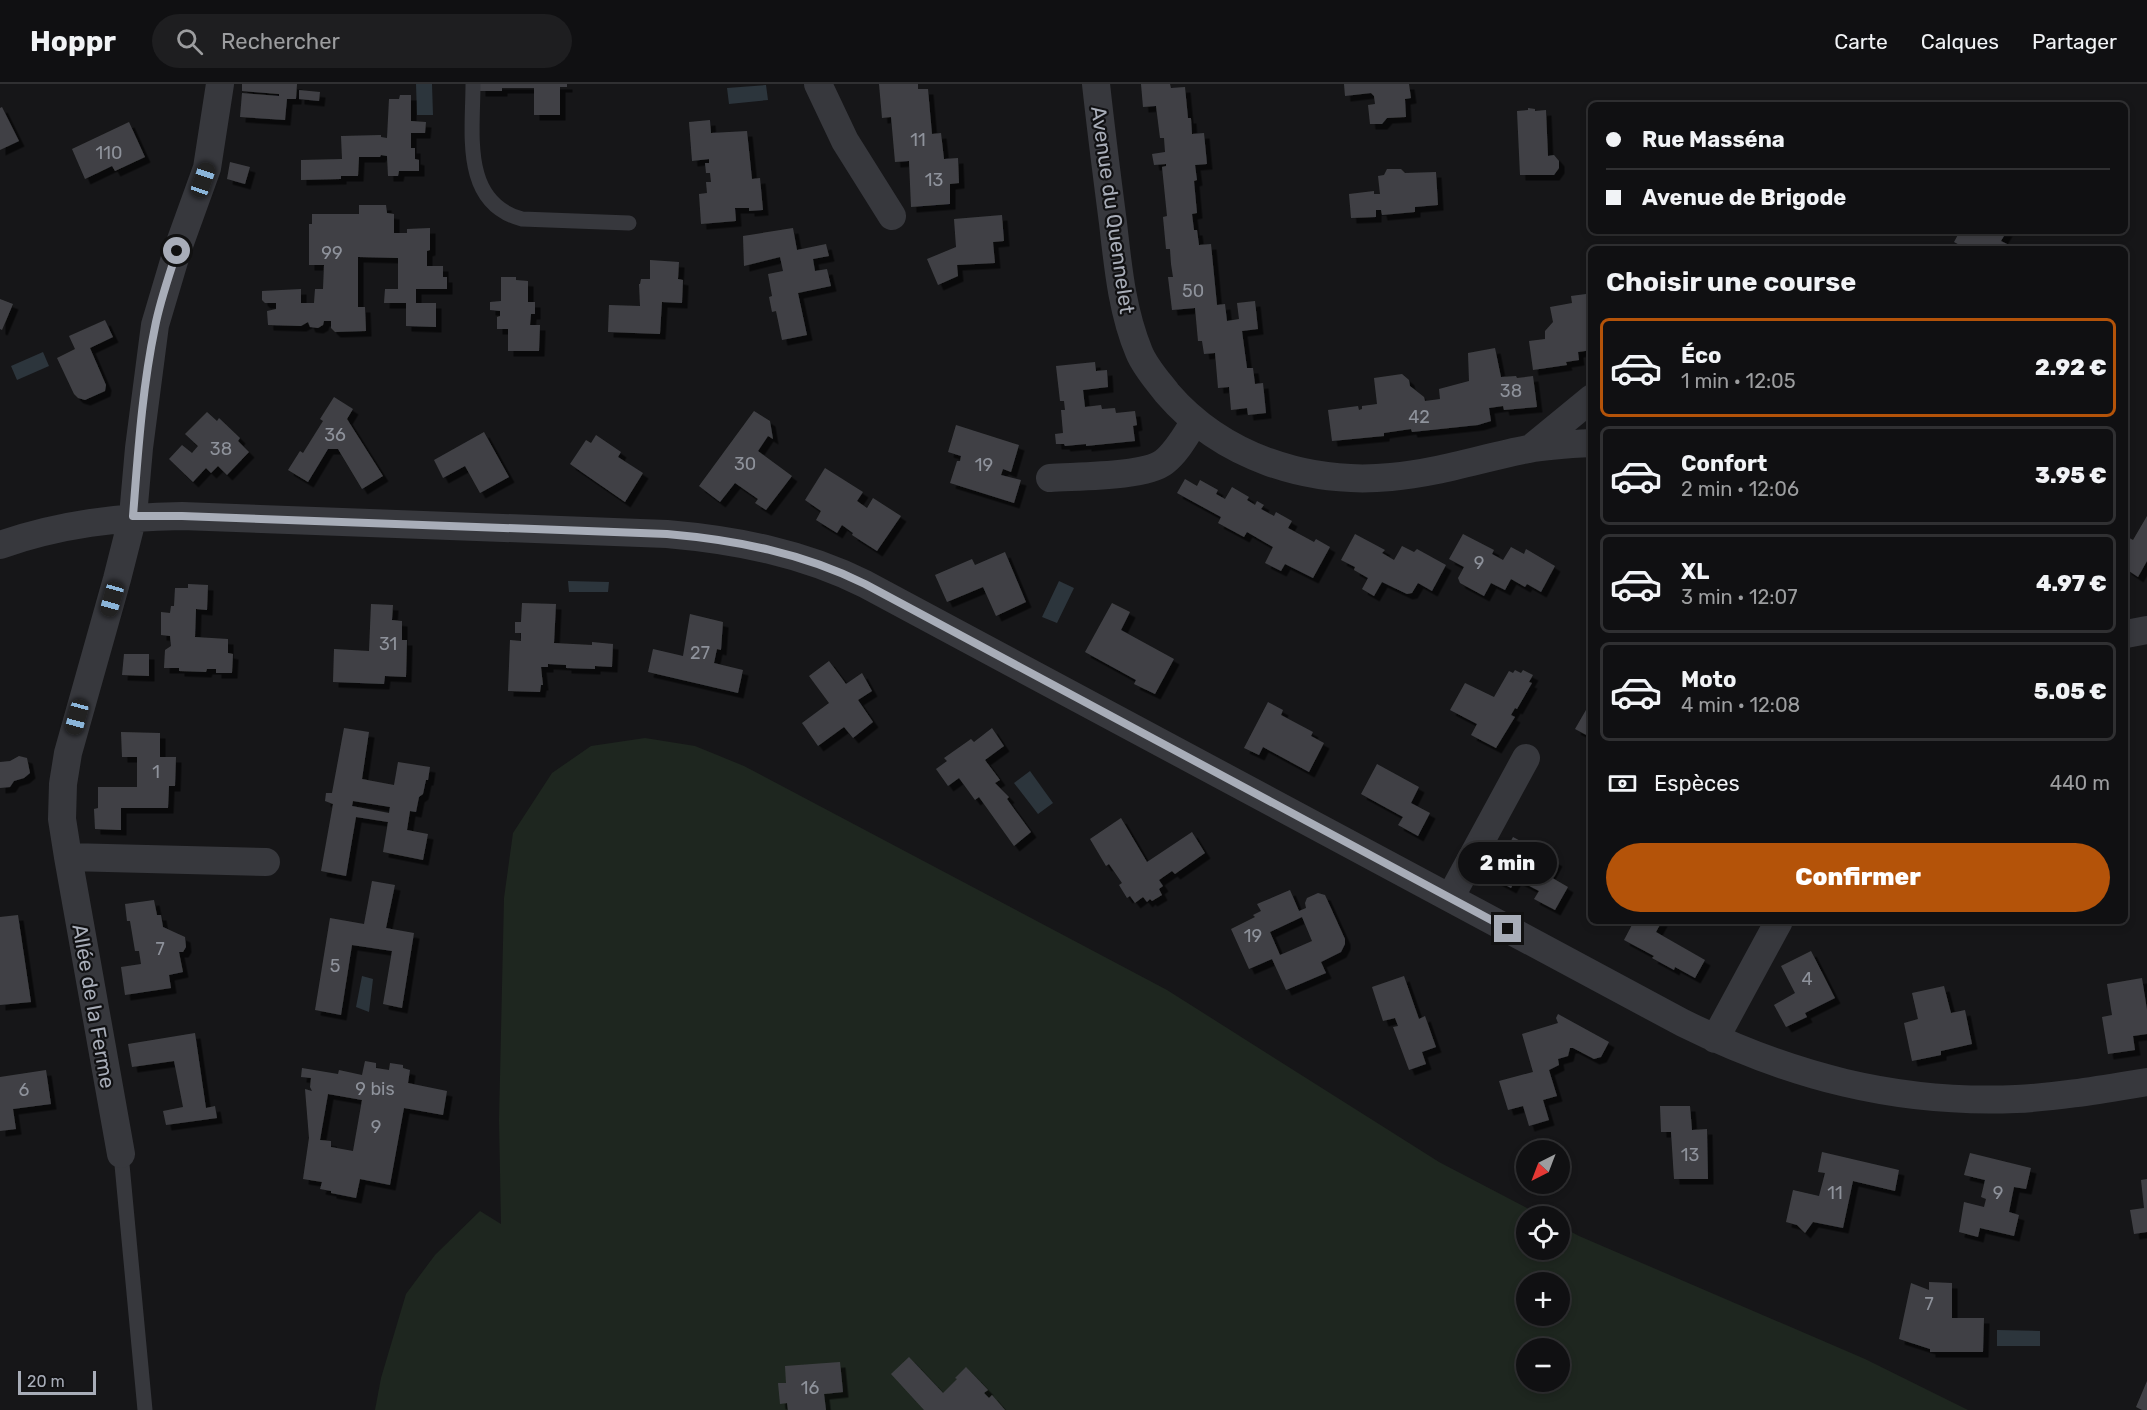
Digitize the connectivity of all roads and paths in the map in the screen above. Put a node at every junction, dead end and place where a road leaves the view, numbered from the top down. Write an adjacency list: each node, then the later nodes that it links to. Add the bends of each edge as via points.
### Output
1 (220, 84): 12 (street, Allée de la Ferme, via 207,168 155,325)
2 (473, 84): 6 (lane, via 475,164 482,190 497,207 522,219)
3 (818, 84): 5 (street, via 845,141)
4 (1096, 84): 8 (street, Avenue du Quennelet, via 1120,288 1129,326 1156,380)
5 (892, 216)
6 (629, 223)
7 (1588, 401): 10 (street, Avenue du Quennelet)
8 (1195, 421): 10 (street, Avenue du Quennelet, via 1252,456 1334,478 1423,473); 11 (street, via 1178,447 1150,470)
9 (1588, 444): 10 (street, Avenue du Quennelet)
10 (1530, 449)
11 (1050, 478)
12 (133, 516): 13 (street, via 73,524); 17 (street, Allée de la Ferme, via 68,753 62,819); 19 (street, via 667,534 794,555 865,584)
13 (0, 545)
14 (2147, 630): 15 (street)
15 (2128, 634)
16 (1526, 758): 19 (street)
17 (68, 857): 18 (street); 23 (street, Allée de la Ferme)
18 (266, 862)
19 (1450, 898): 21 (street)
20 (1777, 924): 21 (street)
21 (1715, 1039): 22 (street, via 1810,1075 1919,1096 2017,1099)
22 (2147, 1082)
23 (121, 1154): 24 (lane)
24 (145, 1410)

